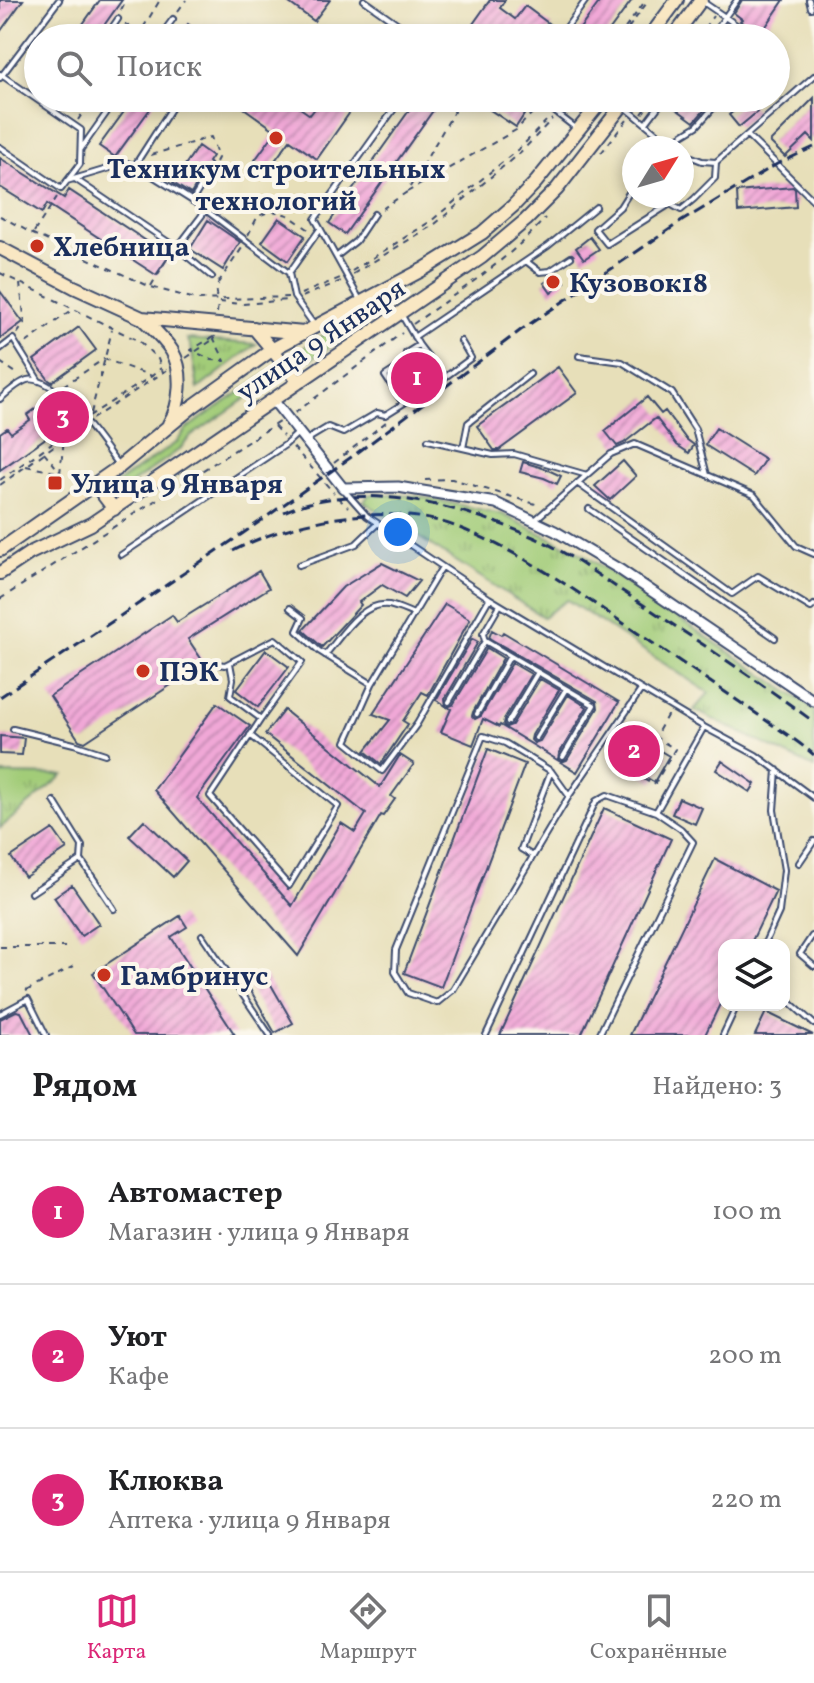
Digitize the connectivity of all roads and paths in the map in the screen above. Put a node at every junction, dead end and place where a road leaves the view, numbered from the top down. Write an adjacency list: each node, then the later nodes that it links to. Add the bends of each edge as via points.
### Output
1 (59, 0): 17 (lane)
2 (126, 0): 15 (path)
3 (160, 0): 20 (path)
4 (186, 0): 16 (path)
5 (364, 0): 22 (lane)
6 (586, 0): 23 (lane)
7 (647, 0): 24 (path)
8 (677, 0): 25 (main road)
9 (701, 0): 13 (lane); 26 (main road)
10 (737, 0): 14 (lane)
11 (809, 0): 12 (lane)
12 (811, 8)
13 (717, 12): 14 (lane); 27 (path)
14 (725, 17): 28 (lane); 29 (lane)
15 (118, 19): 18 (lane); 19 (path)
16 (173, 19): 21 (lane)
17 (41, 24)
18 (114, 24)
19 (126, 24)
20 (145, 24)
21 (169, 24)
22 (398, 24)
23 (569, 24)
24 (630, 24)
25 (659, 24)
26 (683, 24)
27 (708, 24)
28 (720, 24)
29 (735, 24)
30 (24, 46): 31 (lane)
31 (1, 76): 33 (lane)
32 (814, 76): 34 (lane)
33 (24, 91)
34 (790, 97)
35 (55, 112): 50 (lane)
36 (83, 112): 50 (path)
37 (107, 112): 56 (lane)
38 (169, 112): 58 (lane)
39 (392, 112): 64 (lane)
40 (455, 112): 67 (path)
41 (530, 112): 67 (path, via 516,130)
42 (593, 112): 51 (main road, улица 9 Января)
43 (613, 112): 97 (main road, улица 9 Января, via 557,189 526,220)
44 (635, 112): 49 (lane)
45 (654, 112): 49 (lane)
46 (710, 112): 54 (lane)
47 (773, 112): 52 (lane)
48 (554, 113): 51 (lane); 88 (path, via 431,221)
49 (646, 123): 53 (lane)
50 (74, 125): 56 (lane, via 81,130)
51 (578, 131): 95 (main road, улица 9 Января, via 536,182 482,233)
52 (747, 135): 59 (lane); 69 (lane)
53 (661, 136)
54 (679, 136)
55 (0, 147): 66 (lane)
56 (80, 151): 65 (lane, via 80,164)
57 (694, 158): 59 (lane)
58 (138, 159): 60 (lane); 61 (path, via 211,137 218,158)
59 (716, 162): 68 (lane, via 715,178)
60 (135, 165): 63 (lane); 70 (lane)
61 (211, 170): 70 (lane)
62 (322, 172): 64 (lane)
63 (75, 179): 65 (lane); 82 (lane)
64 (343, 180): 77 (lane, via 315,219)
65 (67, 181): 66 (lane)
66 (61, 189): 78 (path)
67 (407, 192): 75 (path)
68 (694, 198)
69 (813, 200)
70 (192, 201): 74 (lane)
71 (622, 204): 73 (lane, via 595,229 607,244)
72 (596, 207): 85 (lane)
73 (664, 208)
74 (206, 210): 80 (lane); 82 (lane)
75 (374, 214): 83 (lane, via 356,241)
76 (0, 216): 78 (path)
77 (320, 228): 79 (lane); 83 (lane)
78 (33, 234): 92 (path)
79 (316, 234): 80 (path, via 272,211 258,216); 87 (lane)
80 (247, 241): 87 (lane); 91 (path)
81 (0, 248): 98 (main road)
82 (176, 248): 89 (lane); 92 (path)
83 (337, 256): 88 (lane)
84 (571, 257): 85 (lane, via 540,272)
85 (526, 261): 103 (lane)
86 (0, 273): 90 (path)
87 (289, 273): 93 (lane)
88 (347, 274): 93 (path); 95 (lane)
89 (212, 277): 91 (path)
90 (20, 283): 96 (path); 104 (path, via 25,323)
91 (218, 283): 94 (path)
92 (151, 287): 94 (path)
93 (294, 297): 94 (path); 101 (lane)
94 (217, 301)
95 (360, 302): 101 (main road, улица 9 Января)
96 (72, 310): 100 (path); 108 (path)
97 (401, 312): 103 (lane); 118 (main road, улица 9 Января)
98 (142, 318): 99 (main road); 127 (main road, via 177,363 178,402)
99 (254, 328): 101 (main road); 109 (main road)
100 (112, 329): 111 (path); 114 (path, via 139,341 158,359 162,370)
101 (310, 330): 109 (main road, улица 9 Января)
102 (213, 337): 102 (path, via 220,350 225,361 191,350)
103 (414, 337): 106 (lane)
104 (13, 339): 107 (lane); 108 (lane)
105 (461, 341): 115 (lane, via 471,358)
106 (419, 345): 115 (lane); 122 (lane, via 406,353 407,362 385,376)
107 (0, 349)
108 (19, 349): 117 (lane)
109 (273, 349): 118 (main road); 127 (main road, улица 9 Января)
110 (579, 356): 138 (lane, via 622,362 672,393 695,429)
111 (104, 359): 114 (path); 119 (path); 124 (path)
112 (0, 362): 116 (path)
113 (530, 374): 131 (lane, via 468,423)
114 (152, 376): 124 (path)
115 (444, 378): 122 (lane)
116 (26, 380): 117 (lane); 120 (lane)
117 (39, 381): 119 (lane)
118 (299, 382): 121 (main road, улица 9 Января)
119 (55, 391): 125 (lane)
120 (0, 399)
121 (273, 400): 129 (street); 143 (main road, улица 9 Января)
122 (403, 403): 123 (lane)
123 (389, 413): 129 (lane, via 377,413 343,433 328,427); 135 (path, via 389,419)
124 (91, 415): 125 (path)
125 (83, 420): 128 (path); 134 (lane)
126 (274, 425): 155 (path)
127 (163, 433): 134 (main road, улица 9 Января)
128 (65, 435): 132 (path); 136 (path)
129 (302, 437): 135 (street); 149 (lane)
130 (428, 440): 131 (lane)
131 (463, 448): 137 (lane, via 514,454)
132 (43, 450): 133 (path); 136 (path)
133 (22, 465): 136 (path); 139 (path)
134 (119, 467): 141 (main road, улица 9 Января)
135 (327, 468): 142 (street)
136 (60, 473)
137 (587, 475): 138 (lane, via 611,454 635,444); 140 (lane)
138 (707, 475): 148 (lane, via 754,495 796,546)
139 (0, 480)
140 (577, 483): 145 (lane); 153 (lane)
141 (95, 484): 143 (main road); 147 (main road, улица 9 Января)
142 (343, 488): 145 (street, via 398,487 496,503); 146 (lane)
143 (114, 509): 152 (main road, улица 9 Января)
144 (589, 509): 156 (lane)
145 (534, 521): 171 (street, via 619,569)
146 (377, 524): 150 (lane, via 356,544); 151 (lane)
147 (0, 550)
148 (814, 554)
149 (121, 555)
150 (299, 565)
151 (442, 567): 154 (lane); 160 (lane)
152 (0, 573)
153 (732, 594): 156 (lane); 158 (lane, via 758,576 811,608)
154 (489, 598): 157 (lane); 168 (lane, via 417,724 382,771 346,742)
155 (0, 599)
156 (721, 601): 161 (lane)
157 (500, 605): 162 (lane, via 483,634); 170 (lane)
158 (814, 605)
159 (290, 608): 163 (lane, via 303,618 297,631)
160 (414, 614): 163 (lane, via 372,606); 168 (lane)
161 (775, 638)
162 (485, 641): 164 (lane); 172 (lane)
163 (325, 655): 168 (lane)
164 (510, 656): 167 (lane); 173 (lane)
165 (209, 663): 166 (lane)
166 (230, 663): 174 (lane, via 230,696); 174 (lane, via 275,639 302,662)
167 (538, 672): 169 (lane); 175 (lane)
168 (372, 684)
169 (566, 689): 180 (lane); 182 (lane, via 594,705)
170 (641, 690): 177 (lane); 186 (lane)
171 (814, 701)
172 (449, 702)
173 (477, 714)
174 (261, 719): 179 (lane)
175 (508, 722)
176 (661, 727): 183 (path, via 655,737 675,749 654,785)
177 (704, 727): 184 (lane); 189 (lane)
178 (13, 729): 181 (lane)
179 (250, 735): 179 (lane, via 210,796 289,886 338,806)
180 (536, 738)
181 (105, 754)
182 (563, 757)
183 (628, 766)
184 (777, 770): 187 (lane); 198 (lane, via 774,810 784,870 779,912)
185 (551, 771): 186 (lane); 191 (lane, via 521,849); 191 (lane, via 483,736 396,950 395,972 408,993 437,1003 453,990)
186 (569, 796): 191 (lane)
187 (814, 798)
188 (54, 801): 192 (lane, via 82,846)
189 (656, 812): 210 (lane, via 607,795 596,801); 211 (lane, via 693,842)
190 (814, 841): 193 (lane)
191 (534, 857)
192 (81, 860): 194 (lane); 195 (lane)
193 (799, 863)
194 (31, 893)
195 (114, 909)
196 (202, 935): 209 (lane)
197 (814, 936): 202 (lane, via 800,954)
198 (767, 939)
199 (0, 947): 200 (path)
200 (65, 947)
201 (76, 965): 203 (path)
202 (814, 966)
203 (25, 991)
204 (790, 1002): 207 (lane)
205 (734, 1011): 212 (lane)
206 (0, 1014): 208 (lane, via 28,999)
207 (814, 1024)
208 (46, 1035)
209 (270, 1035)
210 (486, 1035)
211 (599, 1035)
212 (723, 1035)

